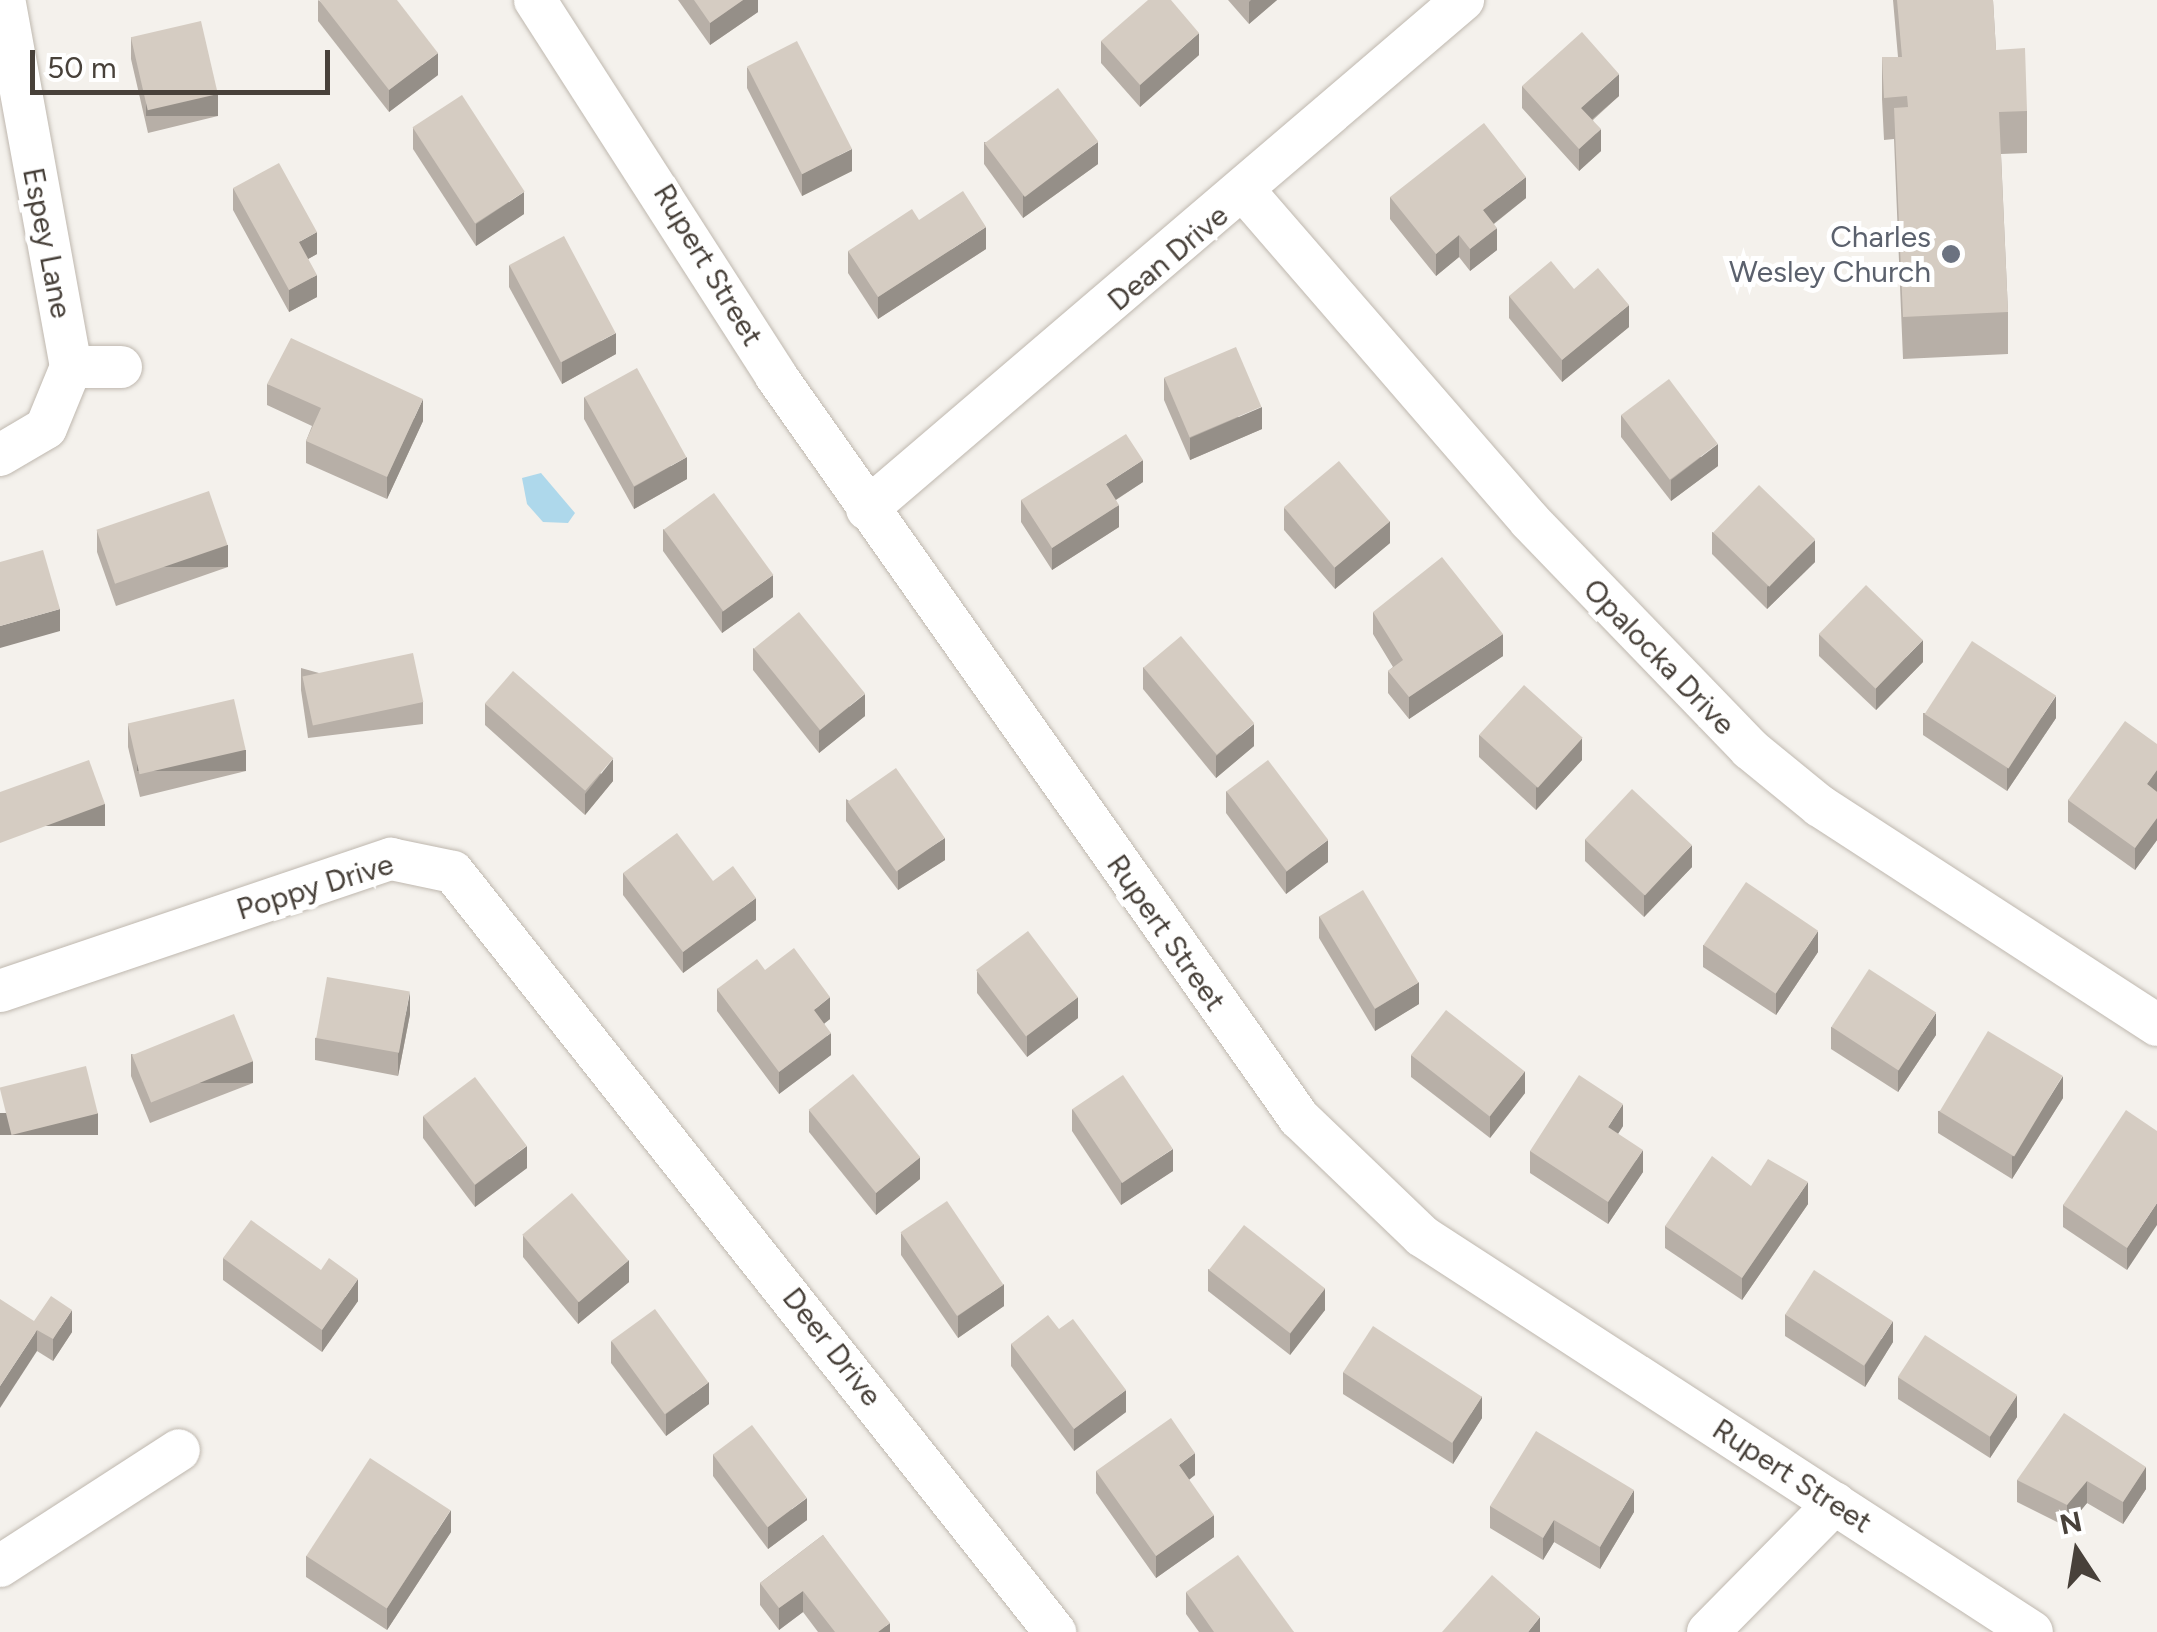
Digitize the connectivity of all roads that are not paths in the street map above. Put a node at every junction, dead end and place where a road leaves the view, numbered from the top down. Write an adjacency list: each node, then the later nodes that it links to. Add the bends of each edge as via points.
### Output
1 (4, 0): 5 (street, Espey Lane)
2 (535, 0): 8 (street, Rupert Street)
3 (1463, 0): 4 (street, Dean Drive)
4 (1246, 193): 8 (street, Dean Drive); 10 (street, Opalocka Drive, via 1593,590 1750,749 1820,806)
5 (71, 366): 6 (street); 7 (street, via 46,428)
6 (121, 367)
7 (0, 454)
8 (867, 509): 13 (street, Rupert Street, via 1298,1118 1356,1180 1422,1236)
9 (0, 991): 11 (street, Poppy Drive, via 391,859 422,860 452,872)
10 (2157, 1025)
11 (609, 1063): 15 (street, Deer Drive)
12 (179, 1450): 14 (street)
13 (1834, 1503): 16 (street); 17 (street, Rupert Street)
14 (0, 1566)
15 (1055, 1632)
16 (1708, 1632)
17 (2032, 1632)

